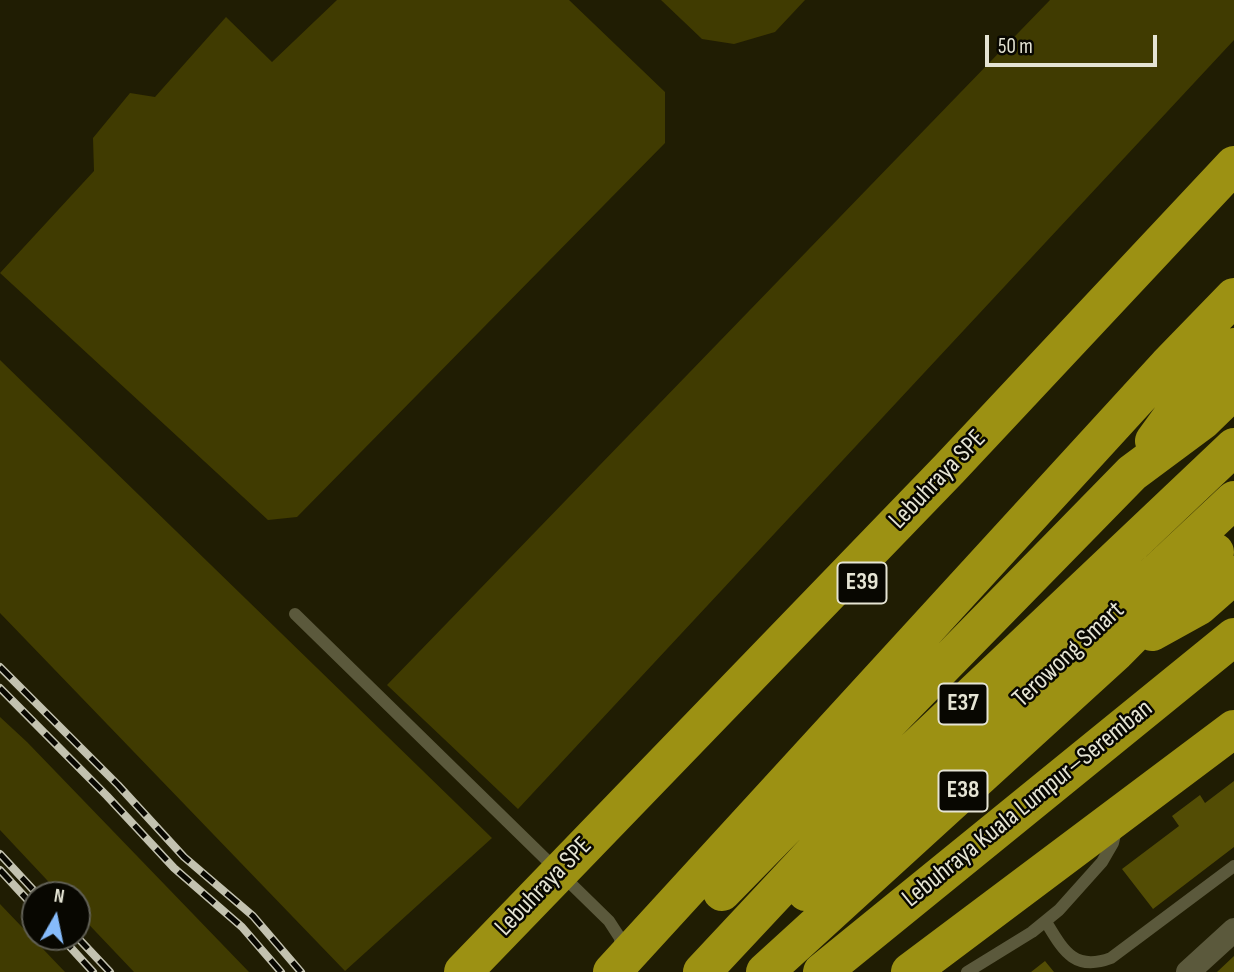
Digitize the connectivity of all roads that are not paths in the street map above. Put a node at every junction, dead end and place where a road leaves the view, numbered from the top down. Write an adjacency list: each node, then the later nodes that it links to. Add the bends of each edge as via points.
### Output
1 (1234, 165): 22 (highway, Lebuhraya SPE / E39, via 958,459)
2 (1234, 189): 23 (highway, Lebuhraya SPE / E39, via 962,480)
3 (1234, 297): 21 (highway)
4 (1234, 347): 7 (highway, via 1178,408)
5 (1234, 390): 7 (highway, via 1202,421)
6 (1234, 447): 24 (highway, E37, via 877,785)
7 (1132, 473): 21 (highway)
8 (1234, 500): 25 (highway, Terowong Smart / E38, via 910,804)
9 (1234, 533): 13 (highway, Terowong Smart / E38)
10 (1234, 575): 13 (highway, Terowong Smart / E38, via 1199,606)
11 (295, 614): 21 (lane, via 609,921 620,938)
12 (1234, 637): 27 (highway, Lebuhraya Kuala Lumpur–Seremban)
13 (1116, 652): 26 (highway, Terowong Smart / E38)
14 (1234, 702): 16 (highway)
15 (1234, 729): 16 (highway)
16 (1156, 786): 17 (highway)
17 (1120, 813): 19 (lane, via 1113,843 1102,862); 28 (highway)
18 (1234, 866): 19 (lane, via 1098,963 1064,951)
19 (1046, 922): 29 (lane)
20 (1234, 930): 30 (street)
21 (626, 968)
22 (463, 972)
23 (485, 972)
24 (702, 972)
25 (711, 972)
26 (765, 972)
27 (821, 972)
28 (909, 972)
29 (967, 972)
30 (1188, 972)

